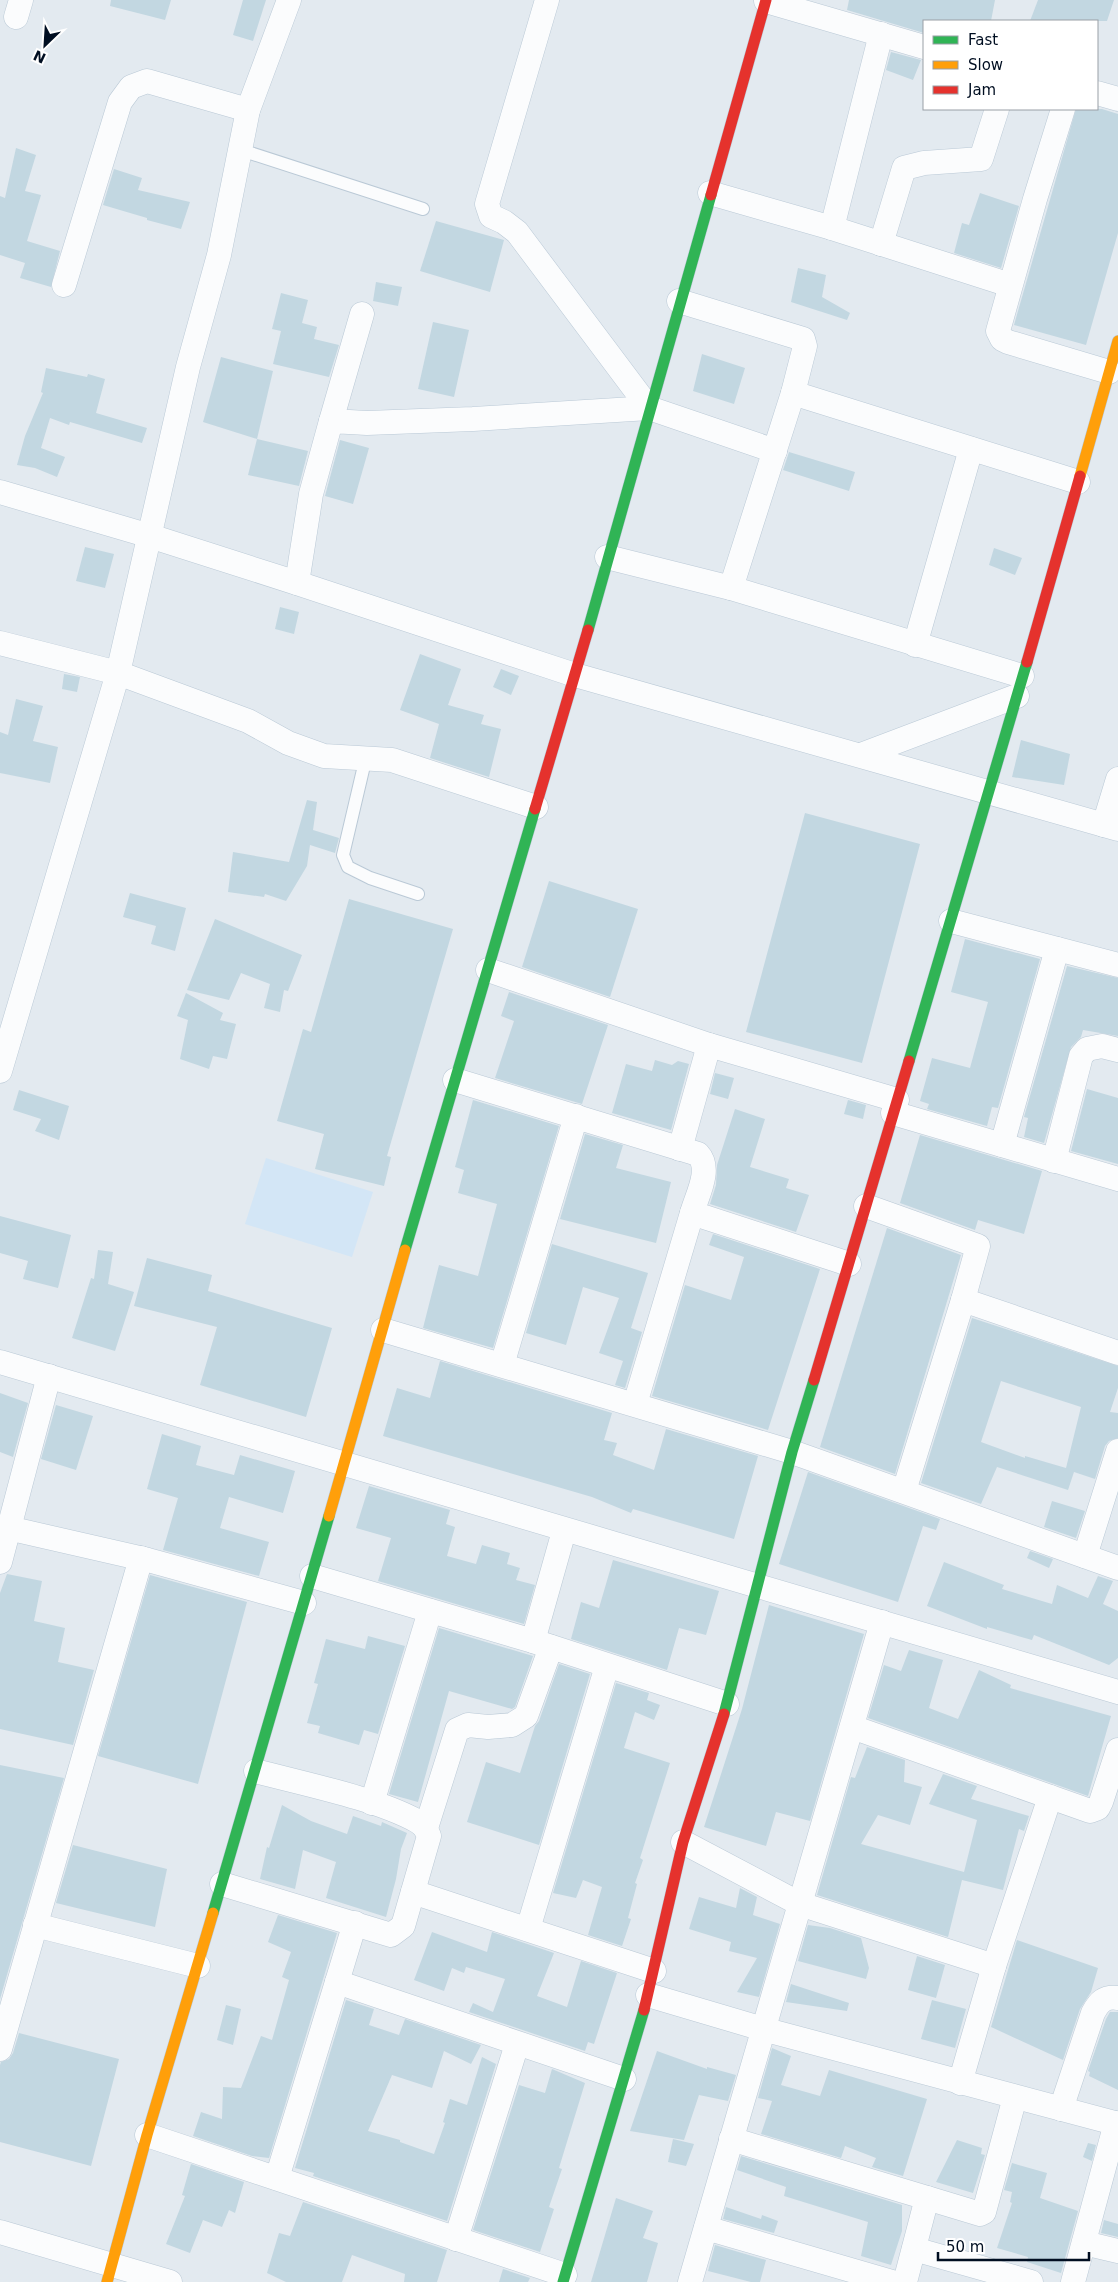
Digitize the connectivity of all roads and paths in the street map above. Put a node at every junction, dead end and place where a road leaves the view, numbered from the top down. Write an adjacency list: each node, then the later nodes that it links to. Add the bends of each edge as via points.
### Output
1 (289, 0): 8 (street)
2 (547, 0): 24 (street, via 487,204 491,216 517,232)
3 (766, 1): 4 (street); 12 (street)
4 (881, 34): 5 (street); 14 (street)
5 (923, 47)
6 (1098, 94): 7 (street)
7 (1118, 99)
8 (248, 110): 11 (street); 16 (street, via 147,82 130,87 120,102)
9 (998, 110): 15 (street, via 982,159 924,162 904,168)
10 (1063, 110): 17 (street)
11 (241, 150): 13 (lane); 30 (street)
12 (710, 193): 14 (street); 18 (street)
13 (423, 209)
14 (832, 228): 15 (street)
15 (881, 244): 17 (street)
16 (64, 285)
17 (1010, 285): 21 (street, via 998,331 1002,339)
18 (679, 301): 22 (street, via 803,339 805,346); 24 (street)
19 (362, 314): 25 (street)
20 (1118, 341): 21 (street)
21 (1109, 372): 23 (street)
22 (794, 392): 26 (street); 27 (street)
23 (1110, 398): 28 (street)
24 (649, 408): 25 (street, via 472,419 367,423); 27 (street); 31 (street)
25 (331, 421): 32 (street, via 311,494)
26 (971, 449): 28 (street); 35 (street)
27 (775, 451): 33 (street)
28 (1078, 482): 38 (street)
29 (0, 492): 30 (street)
30 (150, 536): 32 (street); 36 (street)
31 (607, 558): 33 (street); 37 (street)
32 (297, 583): 37 (street)
33 (731, 588): 35 (street)
34 (0, 643): 36 (street)
35 (915, 645): 38 (street)
36 (118, 673): 40 (street, via 248,721 288,743 324,756); 52 (street)
37 (574, 675): 39 (street); 43 (street)
38 (1020, 686): 39 (street); 42 (street)
39 (861, 755): 42 (street)
40 (366, 758): 43 (street, via 392,760); 45 (lane, via 343,855 348,867)
41 (1118, 779): 44 (street)
42 (990, 793): 44 (street); 46 (street)
43 (536, 807): 49 (street)
44 (1111, 827)
45 (418, 894)
46 (951, 921): 47 (street); 54 (street)
47 (1057, 949): 48 (street); 56 (street)
48 (1118, 965)
49 (488, 970): 50 (street); 53 (street)
50 (709, 1045): 54 (street); 57 (street)
51 (1118, 1050): 58 (street, via 1102,1046 1087,1049 1082,1056)
52 (0, 1071)
53 (455, 1080): 55 (street); 64 (street)
54 (895, 1107): 56 (street); 60 (street)
55 (576, 1116): 57 (street); 67 (street)
56 (1002, 1145): 58 (street)
57 (680, 1148): 61 (street, via 698,1154 704,1160 705,1169)
58 (1054, 1161): 59 (street)
59 (1118, 1179)
60 (866, 1206): 62 (street); 63 (street, via 978,1246)
61 (692, 1213): 62 (street); 69 (street)
62 (849, 1264): 71 (street)
63 (963, 1300): 65 (street); 73 (street)
64 (383, 1330): 67 (street); 72 (street)
65 (1118, 1353)
66 (0, 1362): 68 (street)
67 (502, 1365): 69 (street)
68 (49, 1376): 72 (street); 74 (street)
69 (635, 1404): 71 (street)
70 (1118, 1451): 76 (street)
71 (792, 1452): 73 (street); 81 (street)
72 (344, 1464): 75 (street); 80 (street)
73 (904, 1491): 76 (street)
74 (8, 1528): 77 (street); 78 (street)
75 (564, 1530): 81 (street); 85 (street)
76 (1085, 1556): 79 (street)
77 (141, 1558): 82 (street); 100 (street)
78 (0, 1562)
79 (1118, 1568)
80 (312, 1576): 82 (street); 83 (street)
81 (759, 1586): 84 (street); 88 (street)
82 (304, 1603): 91 (street)
83 (430, 1611): 85 (street); 93 (street)
84 (882, 1622): 87 (street); 89 (street)
85 (542, 1644): 86 (street); 94 (street, via 526,1716 512,1725 468,1725 457,1730)
86 (608, 1666): 88 (street); 101 (street)
87 (1118, 1692)
88 (727, 1704): 95 (street)
89 (852, 1727): 92 (street); 98 (street)
90 (1118, 1750): 92 (street, via 1098,1808 1090,1811)
91 (256, 1771): 93 (street); 96 (street)
92 (1050, 1797): 103 (street)
93 (372, 1803): 94 (street)
94 (426, 1828): 97 (street, via 429,1836)
95 (683, 1842): 98 (street); 104 (street)
96 (222, 1884): 99 (street); 102 (street)
97 (413, 1892): 99 (street, via 403,1926 398,1932 391,1935); 101 (street)
98 (800, 1904): 103 (street); 109 (street)
99 (355, 1924): 105 (street)
100 (35, 1925): 102 (street); 108 (street)
101 (528, 1929): 104 (street)
102 (198, 1966): 117 (street)
103 (994, 1966): 113 (street)
104 (654, 1971): 106 (street)
105 (337, 1982): 110 (street); 119 (street)
106 (648, 1995): 109 (street); 112 (street)
107 (1118, 1998): 115 (street, via 1100,2001 1093,2013)
108 (4, 2013): 111 (street)
109 (763, 2029): 113 (street); 118 (street)
110 (517, 2044): 112 (street); 123 (street)
111 (0, 2049)
112 (624, 2079): 128 (street)
113 (960, 2083): 114 (street)
114 (1015, 2097): 115 (street); 120 (street, via 984,2212 980,2214)
115 (1062, 2109): 116 (street)
116 (1117, 2124): 124 (street)
117 (148, 2135): 119 (street); 127 (street)
118 (731, 2139): 120 (street); 121 (street)
119 (277, 2178): 123 (street)
120 (928, 2198): 125 (street)
121 (706, 2228): 130 (street); 131 (street)
122 (0, 2232): 127 (street)
123 (456, 2239): 128 (street)
124 (1084, 2243): 126 (street); 134 (street)
125 (914, 2249): 132 (street); 133 (street)
126 (1118, 2251)
127 (110, 2273): 129 (street)
128 (564, 2279)
129 (170, 2282)
130 (690, 2282)
131 (892, 2282)
132 (905, 2282)
133 (1031, 2282)
134 (1073, 2282)

